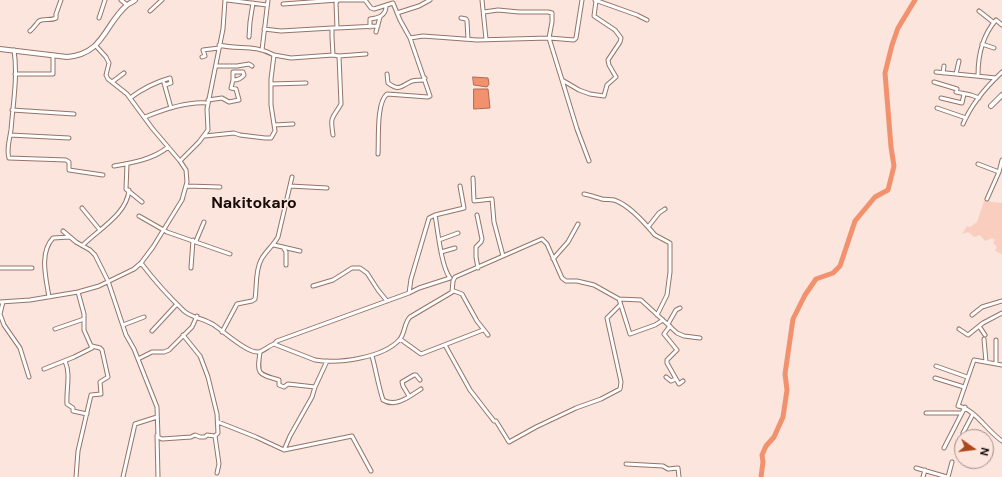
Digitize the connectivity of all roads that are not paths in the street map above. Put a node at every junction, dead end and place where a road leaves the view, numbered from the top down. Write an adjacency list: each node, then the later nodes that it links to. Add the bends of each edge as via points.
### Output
1 (61, 0): 35 (street, via 56,18 39,21)
2 (106, 0): 25 (street)
3 (121, 0): 17 (street)
4 (135, 0): 17 (main road)
5 (162, 0): 20 (street)
6 (226, 0): 15 (street); 44 (street)
7 (268, 0): 18 (street)
8 (338, 0): 9 (street); 16 (street); 33 (street)
9 (365, 0): 19 (street, via 372,9)
10 (430, 0): 23 (street)
11 (482, 0): 22 (street)
12 (582, 0): 39 (street, via 575,39)
13 (595, 0): 27 (street); 71 (street, via 594,16 615,30 621,38 608,60 616,77 607,85 604,96 579,90)
14 (392, 2): 19 (street); 23 (street)
15 (253, 3): 18 (street); 37 (street)
16 (283, 4)
17 (127, 5): 43 (main road)
18 (267, 5): 34 (street)
19 (386, 6): 24 (street, via 385,14)
20 (150, 11)
21 (979, 11): 28 (street)
22 (484, 12): 39 (street, via 550,12 552,17); 41 (street)
23 (396, 13): 38 (street)
24 (380, 17): 30 (street, via 370,19); 31 (street)
25 (99, 18)
26 (461, 18): 40 (street, via 466,18 467,21)
27 (647, 20)
28 (993, 22): 29 (street, via 996,20); 42 (street)
29 (1002, 25)
30 (370, 26): 31 (street); 33 (street)
31 (378, 26): 36 (street)
32 (332, 28): 33 (street); 34 (street, via 293,31); 52 (street)
33 (337, 28)
34 (264, 29): 48 (street)
35 (30, 31)
36 (376, 32)
37 (249, 37)
38 (410, 38): 40 (street, via 423,36); 67 (street)
39 (549, 38): 41 (street); 71 (street)
40 (468, 39): 41 (street)
41 (486, 40)
42 (982, 44): 45 (street); 66 (street)
43 (96, 46): 50 (main road, via 74,56); 72 (street, via 106,57 109,64 106,75)
44 (219, 47): 48 (street, via 250,47); 54 (street, via 203,50 205,56); 56 (street)
45 (994, 48)
46 (0, 49): 47 (main road)
47 (14, 50): 50 (main road); 63 (street)
48 (262, 50): 51 (street)
49 (366, 54): 53 (street)
50 (53, 55): 63 (street, via 53,74)
51 (274, 55): 52 (street, via 291,58); 75 (street)
52 (333, 55): 53 (street)
53 (339, 56): 94 (street, via 341,104 331,121)
54 (202, 57)
55 (959, 61): 65 (street)
56 (216, 66): 57 (street); 82 (street)
57 (252, 66)
58 (944, 66): 62 (street)
59 (936, 72): 62 (street)
60 (1002, 72): 68 (street)
61 (124, 73): 72 (street)
62 (943, 73): 65 (street)
63 (15, 74): 86 (street)
64 (387, 74): 67 (street, via 388,83 397,88)
65 (956, 74): 66 (street)
66 (978, 76): 68 (street)
67 (425, 78): 98 (street, via 430,96 387,94 382,100 378,122)
68 (996, 78): 81 (street)
69 (163, 80): 76 (street); 76 (street, via 170,78 171,83); 79 (street)
70 (233, 80): 82 (street, via 231,88 236,89 240,100 229,102 222,98)
71 (562, 80): 101 (street)
72 (112, 82): 79 (street)
73 (934, 82): 77 (street)
74 (306, 83): 75 (street)
75 (272, 84): 92 (street, via 271,105)
76 (165, 85): 84 (street)
77 (964, 94): 80 (street, via 962,102); 81 (street)
78 (1002, 95): 83 (main road)
79 (130, 98): 88 (street)
80 (941, 98)
81 (979, 98): 89 (street)
82 (208, 102): 84 (street); 95 (street, via 208,130)
83 (992, 106)
84 (171, 108): 88 (street)
85 (938, 108): 89 (street)
86 (12, 110): 87 (street); 93 (street)
87 (74, 114)
88 (145, 117): 97 (street)
89 (966, 118): 91 (street)
90 (293, 124): 92 (street)
91 (963, 124)
92 (274, 125): 95 (street, via 275,132 271,138 234,133)
93 (10, 135): 96 (street); 106 (street, via 9,158 66,160 69,162 69,170)
94 (333, 135)
95 (204, 136): 100 (street)
96 (69, 138)
97 (168, 147): 100 (street); 102 (street, via 160,153)
98 (378, 154)
99 (1002, 160): 105 (street)
100 (180, 161): 109 (street, via 186,170)
101 (589, 161)
102 (127, 164): 104 (street); 114 (street, via 126,189)
103 (978, 164): 105 (street)
104 (114, 166)
105 (999, 172): 116 (street)
106 (103, 175)
107 (292, 177): 110 (street)
108 (473, 178): 140 (street, via 474,201 492,199 494,222)
109 (186, 186): 112 (street); 127 (street, via 179,206)
110 (290, 186): 113 (street); 134 (street)
111 (460, 186): 120 (street, via 464,208)
112 (220, 187)
113 (327, 188)
114 (129, 190): 117 (street); 126 (street, via 120,210)
115 (584, 194): 125 (street, via 618,202 629,208)
116 (987, 199)
117 (142, 202)
118 (82, 208): 126 (street)
119 (665, 210): 125 (street, via 659,213)
120 (435, 215): 131 (street); 153 (street, via 429,218 425,229)
121 (477, 215): 147 (street, via 482,239 476,246)
122 (139, 216): 127 (street)
123 (204, 222): 132 (street)
124 (578, 224): 141 (street, via 568,242)
125 (648, 228): 164 (street, via 670,243 667,295)
126 (100, 230): 133 (street)
127 (164, 230): 132 (street); 142 (street)
128 (63, 231): 130 (street)
129 (458, 233): 131 (street)
130 (70, 237): 133 (street); 154 (street, via 53,238 47,246 45,274)
131 (439, 240): 138 (street)
132 (194, 241): 139 (street); 146 (street)
133 (83, 245): 149 (street, via 95,255)
134 (274, 245): 135 (street); 177 (street, via 259,264 255,298 237,304)
135 (283, 247): 137 (street); 143 (street, via 286,252)
136 (455, 248): 138 (street)
137 (300, 251)
138 (441, 252): 148 (street)
139 (230, 254)
140 (503, 256): 141 (street, via 542,239); 147 (street)
141 (553, 259): 155 (street, via 564,280 594,285)
142 (141, 263): 149 (street); 159 (street)
143 (286, 265)
144 (0, 268): 145 (street)
145 (32, 268)
146 (190, 268)
147 (478, 268): 148 (street)
148 (452, 280): 152 (street); 153 (street)
149 (108, 281): 151 (street); 170 (street)
150 (313, 286): 156 (street, via 333,280 352,268 360,268 367,273)
151 (78, 292): 154 (street); 168 (street)
152 (452, 292): 175 (street, via 462,294); 181 (street, via 410,317)
153 (409, 293): 156 (street)
154 (49, 297): 158 (street)
155 (619, 299): 160 (street); 164 (street, via 642,300)
156 (387, 301): 183 (street)
157 (1002, 301): 165 (street, via 982,307)
158 (1, 302): 163 (street)
159 (177, 304): 166 (street, via 185,312); 176 (street)
160 (620, 305): 169 (street, via 630,334); 184 (street, via 607,318 621,382 620,388 509,442 496,421 489,416 470,390)
161 (680, 308): 171 (street, via 676,310)
162 (1002, 313): 172 (street)
163 (0, 314): 196 (street, via 4,325 20,348)
164 (657, 315): 169 (street)
165 (972, 315)
166 (197, 316): 177 (street); 179 (street, via 192,327)
167 (144, 317): 170 (street)
168 (84, 319): 173 (street); 185 (street, via 84,330)
169 (663, 320): 171 (street)
170 (123, 325): 188 (street)
171 (669, 325): 180 (street, via 684,336); 200 (street, via 664,334 677,350 667,363)
172 (979, 326): 174 (street, via 968,336); 191 (street, via 985,337)
173 (55, 329)
174 (959, 329)
175 (483, 330): 178 (street); 184 (street)
176 (152, 331)
177 (222, 332): 186 (street, via 249,351)
178 (488, 335)
179 (183, 336): 188 (street, via 169,350 152,352); 213 (street, via 200,356 208,377)
180 (700, 338)
181 (400, 339): 184 (street, via 420,354); 187 (street, via 391,347)
182 (996, 340): 192 (street)
183 (274, 344): 186 (street); 190 (street, via 315,360)
184 (445, 344)
185 (92, 346): 189 (street, via 90,350); 210 (street, via 100,348 108,376 100,382 101,394 92,395)
186 (260, 352): 203 (street, via 258,371 279,380 279,385)
187 (372, 356): 190 (street); 206 (street, via 383,400 396,403)
188 (138, 359): 212 (street, via 155,402)
189 (65, 361): 195 (street); 210 (street, via 67,404 73,411)
190 (327, 361): 203 (street)
191 (986, 362): 192 (street); 198 (street, via 974,360)
192 (996, 364): 193 (street)
193 (1002, 365)
194 (936, 366): 198 (street)
195 (44, 369)
196 (29, 377)
197 (666, 377): 200 (street, via 671,381)
198 (967, 377): 204 (street)
199 (935, 378): 204 (street)
200 (676, 379): 202 (street, via 679,384)
201 (420, 380): 206 (street, via 414,375 402,382)
202 (684, 380)
203 (315, 387): 219 (street, via 312,398)
204 (964, 387): 207 (street, via 958,406)
205 (421, 389): 206 (street)
206 (409, 396)
207 (965, 407): 209 (street); 211 (street)
208 (926, 413): 209 (street)
209 (962, 413): 218 (street)
210 (87, 414): 227 (street, via 78,451)
211 (973, 414): 215 (street); 217 (street)
212 (157, 417): 214 (street); 228 (street, via 135,424)
213 (218, 422): 216 (street, via 218,433); 219 (street)
214 (158, 426): 216 (street, via 158,437 162,439 192,438 195,435); 229 (street)
215 (965, 429)
216 (215, 436): 225 (street, via 219,464)
217 (1002, 441)
218 (944, 448)
219 (284, 450): 224 (street, via 352,436)
220 (952, 462): 232 (street)
221 (626, 464): 230 (street, via 678,468)
222 (916, 468): 223 (street)
223 (925, 470): 226 (street); 231 (street)
224 (371, 471)
225 (217, 473)
226 (937, 476): 232 (street)
227 (76, 477)
228 (123, 477)
229 (158, 477)
230 (679, 477)
231 (923, 477)
232 (948, 477)

